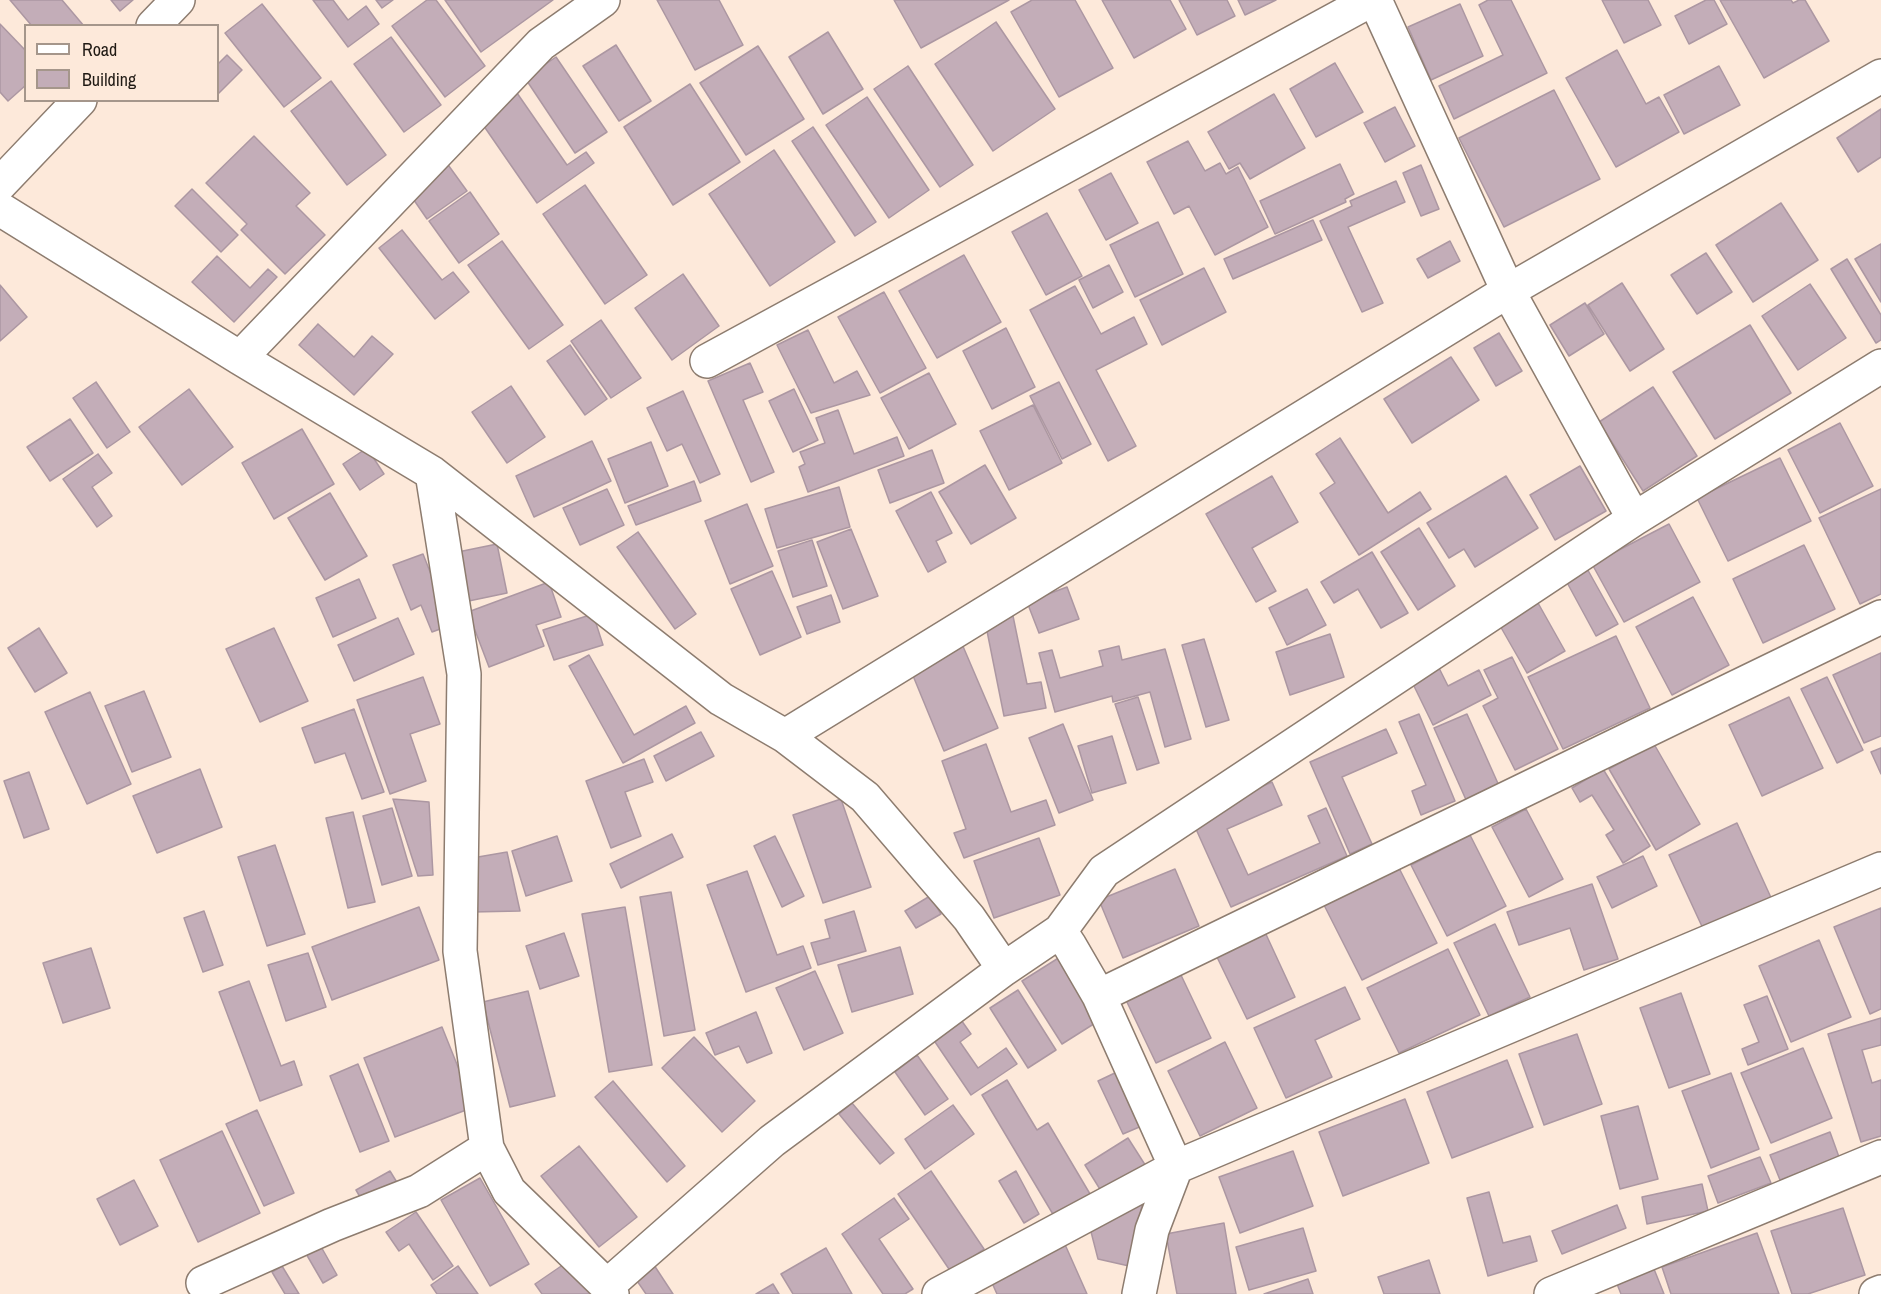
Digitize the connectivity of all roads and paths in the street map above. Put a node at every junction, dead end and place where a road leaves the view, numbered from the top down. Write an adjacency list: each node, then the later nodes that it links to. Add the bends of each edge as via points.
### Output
1 (178, 0): 4 (street)
2 (603, 0): 10 (street, via 541,44)
3 (1373, 0): 9 (street); 11 (street)
4 (155, 24)
5 (1881, 76): 9 (street)
6 (78, 102): 7 (street)
7 (0, 184)
8 (0, 209): 10 (street)
9 (1508, 291): 14 (street); 16 (street)
10 (240, 358): 13 (street)
11 (707, 361)
12 (1881, 366): 14 (street)
13 (432, 473): 16 (street, via 721,699); 21 (street, via 464,674 460,951)
14 (1634, 519): 18 (street, via 1104,871)
15 (1881, 617): 20 (street)
16 (785, 736): 19 (street, via 865,797 969,918)
17 (1881, 869): 23 (street)
18 (1060, 931): 19 (street); 20 (street)
19 (1004, 969): 25 (street, via 772,1141)
20 (1099, 996): 23 (street)
21 (487, 1148): 24 (street, via 419,1191); 25 (street, via 509,1191)
22 (1881, 1157): 29 (street)
23 (1176, 1167): 27 (street); 28 (street, via 1152,1230)
24 (203, 1283)
25 (609, 1290)
26 (1881, 1292): 30 (street)
27 (939, 1294)
28 (1139, 1294)
29 (1551, 1294)
30 (1876, 1294)

